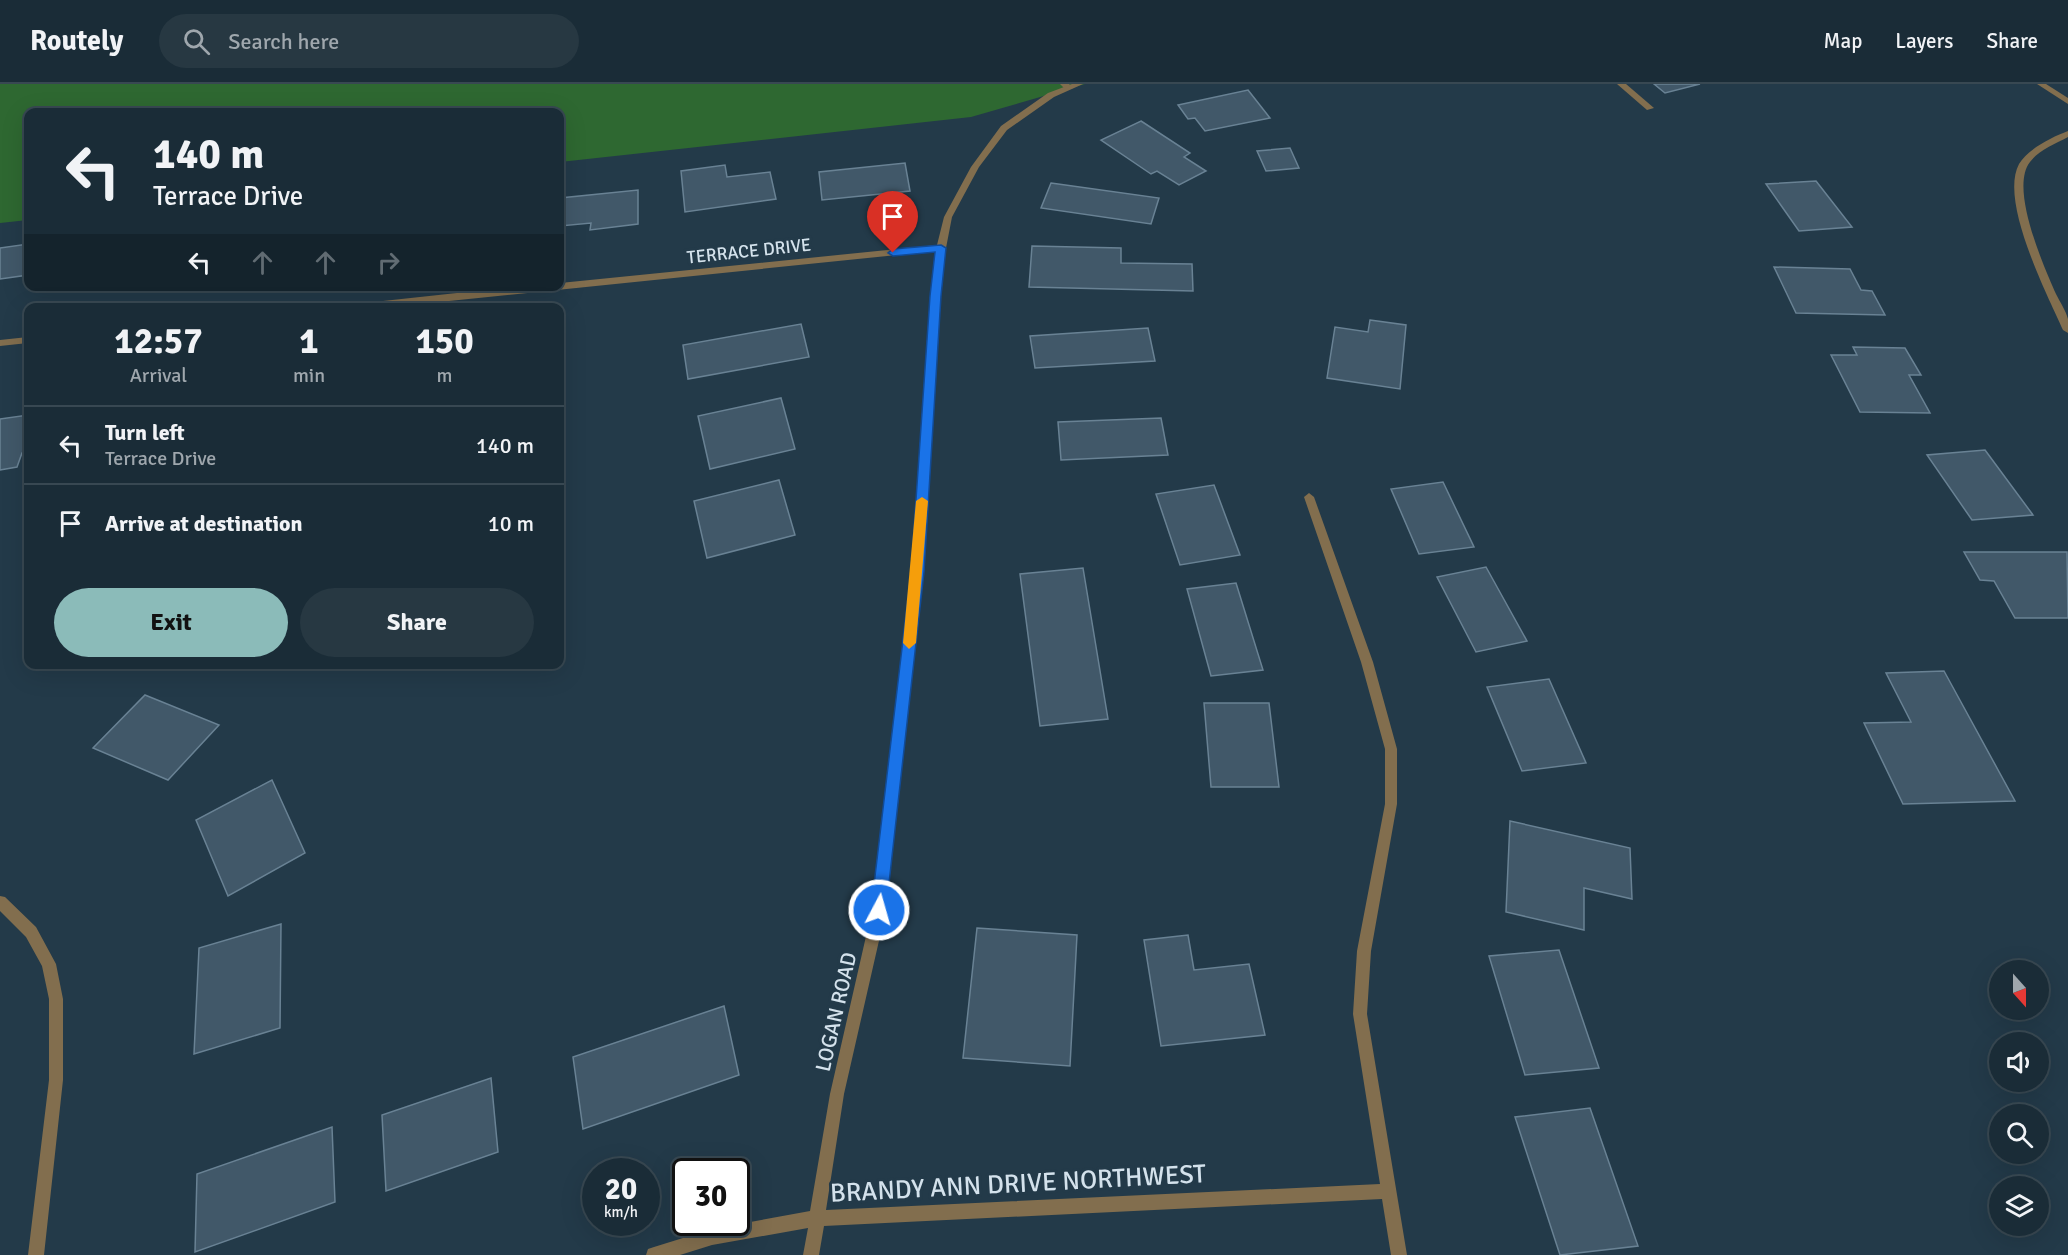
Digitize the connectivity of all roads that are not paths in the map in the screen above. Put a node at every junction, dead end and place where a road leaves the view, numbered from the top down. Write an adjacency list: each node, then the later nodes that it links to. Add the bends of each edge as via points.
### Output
1 (1621, 84): 5 (street)
2 (2041, 84): 4 (street)
3 (1070, 85): 7 (street, LOGAN ROAD, via 1004,128 975,167 948,217)
4 (2068, 102)
5 (1650, 108)
6 (2068, 134): 11 (street, via 2031,156 2018,180 2022,215)
7 (941, 248): 8 (street, TERRACE DRIVE); 17 (street, LOGAN ROAD, via 917,572 879,910 837,1094)
8 (564, 285)
9 (510, 291): 10 (street, TERRACE DRIVE)
10 (394, 303)
11 (2068, 330)
12 (24, 340): 13 (street)
13 (0, 343)
14 (1309, 497): 16 (street, via 1367,662 1391,749 1391,804 1364,951 1360,1014)
15 (0, 902): 18 (street, via 31,932 49,964 56,999 56,1080)
16 (1388, 1191): 17 (street, BRANDY ANN DRIVE NORTHWEST); 21 (street)
17 (818, 1218): 19 (street, BRANDY ANN DRIVE NORTHWEST, via 712,1237); 20 (street, LOGAN ROAD)
18 (36, 1255)
19 (654, 1255)
20 (811, 1255)
21 (1399, 1255)

